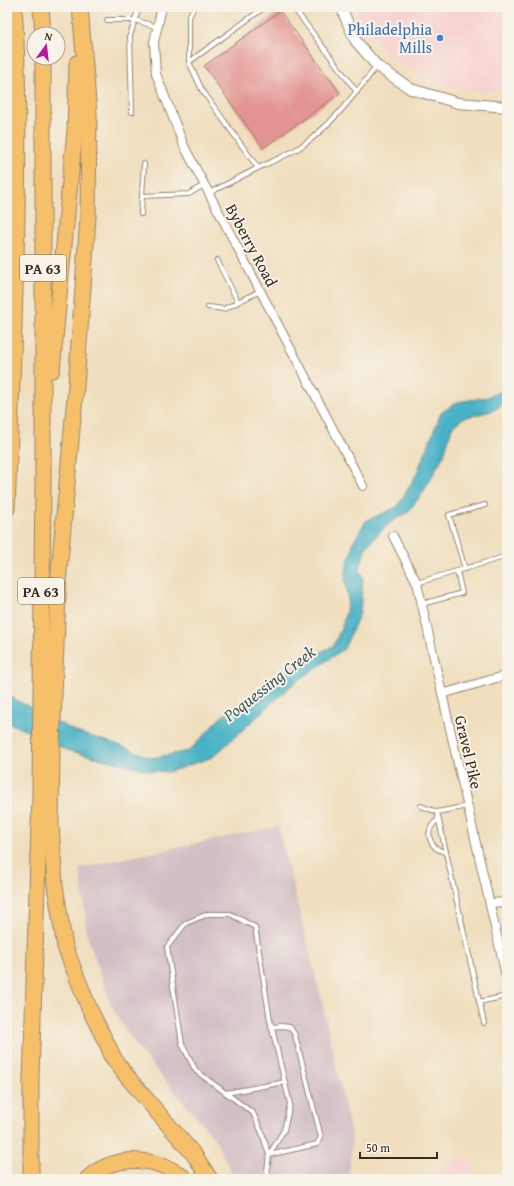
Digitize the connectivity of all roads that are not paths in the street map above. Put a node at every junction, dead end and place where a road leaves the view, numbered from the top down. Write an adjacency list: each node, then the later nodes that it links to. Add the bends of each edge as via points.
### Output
1 (14, 7): 28 (highway, PA 63, via 18,143)
2 (41, 7): 12 (highway)
3 (79, 7): 32 (highway, via 75,130); 44 (highway, via 89,113 88,217 59,571 53,713)
4 (139, 7): 11 (lane)
5 (162, 7): 13 (street, Byberry Road)
6 (194, 7): 14 (lane, via 189,17)
7 (265, 7): 14 (lane)
8 (293, 7): 17 (lane)
9 (341, 7): 16 (street, via 355,40)
10 (107, 20): 11 (lane)
11 (135, 20): 13 (lane); 19 (lane, via 130,36)
12 (42, 26)
13 (157, 27): 23 (street, Byberry Road, via 154,42 156,74 184,146)
14 (189, 62): 21 (lane, via 202,90)
15 (43, 66): 32 (highway, PA 63)
16 (377, 66): 17 (lane); 18 (street, via 411,89 458,104)
17 (357, 92): 21 (lane, via 326,125 297,149)
18 (507, 107)
19 (132, 112)
20 (144, 164): 25 (lane)
21 (258, 168): 24 (lane)
22 (7, 175): 28 (highway)
23 (204, 185): 24 (street, Byberry Road); 25 (lane, via 189,194)
24 (209, 193): 29 (street, Byberry Road)
25 (142, 196): 26 (lane)
26 (141, 214)
27 (218, 260): 30 (lane)
28 (15, 282): 35 (highway, PA 63)
29 (260, 291): 30 (lane); 33 (street, Byberry Road)
30 (238, 302): 31 (lane, via 224,309)
31 (208, 307)
32 (43, 479): 44 (highway, PA 63, via 40,704)
33 (363, 486)
34 (485, 505): 38 (lane, via 449,515)
35 (7, 510)
36 (393, 536): 40 (street, Gravel Pike)
37 (507, 556): 38 (lane)
38 (465, 569): 39 (lane)
39 (457, 571): 40 (lane); 41 (lane, via 462,593)
40 (417, 583): 41 (street, Gravel Pike)
41 (422, 604): 43 (street, Gravel Pike)
42 (507, 675): 43 (street)
43 (442, 694): 47 (street, Gravel Pike)
44 (45, 743): 45 (highway, PA 63); 58 (highway, via 55,886 65,947 89,1008)
45 (40, 794): 58 (highway, via 49,902 58,943 72,988 84,1013); 62 (highway, PA 63, via 31,1079)
46 (422, 806): 48 (lane)
47 (468, 806): 48 (lane); 52 (street, Gravel Pike)
48 (437, 812): 49 (lane)
49 (439, 819): 50 (lane); 50 (lane, via 431,827 429,838 435,848)
50 (446, 852): 55 (lane)
51 (507, 902): 52 (street)
52 (490, 903): 53 (street, Gravel Pike)
53 (507, 980)
54 (507, 996): 55 (lane)
55 (479, 1002): 56 (lane)
56 (484, 1023)
57 (271, 1027): 59 (lane); 60 (lane, via 255,926 230,914 208,914 186,923 168,947 182,1044 196,1071); 61 (lane, via 290,1027 295,1035 321,1137 317,1144)
58 (116, 1062): 65 (highway, via 195,1156)
59 (285, 1082): 60 (lane); 61 (lane, via 290,1104 284,1130)
60 (226, 1093): 61 (lane, via 253,1113)
61 (269, 1155): 66 (lane, via 267,1171)
62 (31, 1179)
63 (87, 1179): 64 (highway, via 112,1164 138,1160 163,1165)
64 (186, 1179)
65 (210, 1179)
66 (270, 1179)

